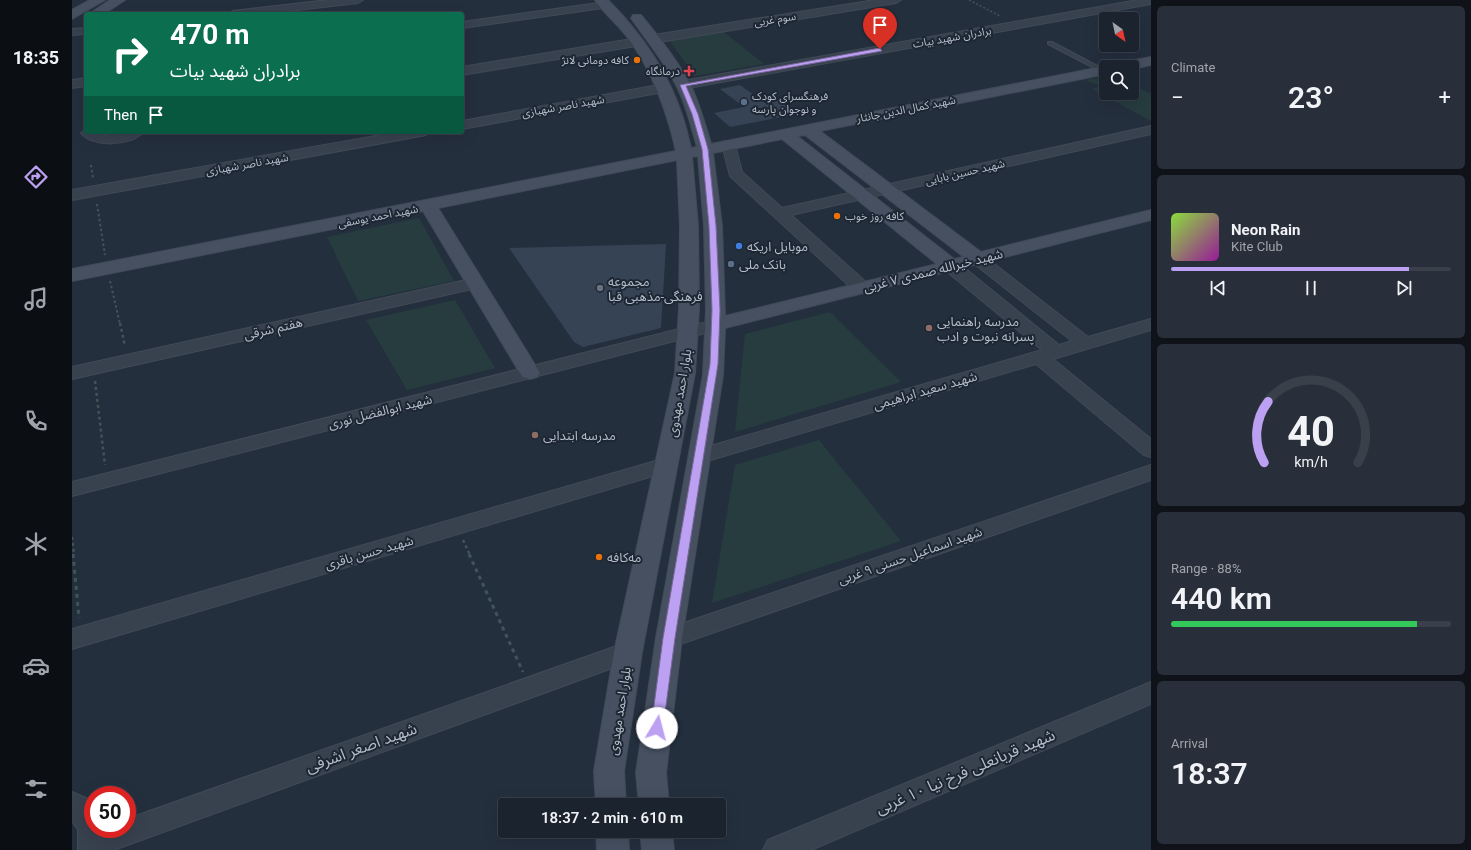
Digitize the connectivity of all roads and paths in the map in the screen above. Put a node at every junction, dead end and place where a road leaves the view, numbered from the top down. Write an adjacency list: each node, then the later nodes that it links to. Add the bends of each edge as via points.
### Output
1 (99, 0): 7 (street)
2 (119, 0): 8 (street)
3 (358, 0): 9 (street)
4 (896, 0): 14 (street, سوم غربی)
5 (1151, 1): 25 (street, برادران شهید بیات)
6 (608, 2): 10 (street); 14 (street, بلوار احمد مهدوی, via 622,21)
7 (78, 12): 11 (street)
8 (98, 12)
9 (251, 12)
10 (464, 25)
11 (72, 27)
12 (84, 30): 13 (street)
13 (72, 32)
14 (646, 40): 19 (street, سوم غربی); 25 (street, بلوار احمد مهدوی)
15 (1050, 42): 18 (lane)
16 (1151, 61): 17 (street)
17 (1139, 63)
18 (1099, 67)
19 (464, 71)
20 (1099, 71): 27 (street, شهید کمال الدین جانثار)
21 (84, 74): 22 (street)
22 (72, 75)
23 (84, 82): 24 (street)
24 (72, 84)
25 (673, 86): 26 (street, شهید ناصر شهبازی); 36 (street, بلوار احمد مهدوی, via 695,114); 37 (street, بلوار احمد مهدوی, via 675,115)
26 (464, 125)
27 (807, 128): 30 (street, شهید کمال الدین جانثار); 39 (street)
28 (1151, 130): 39 (street, شهید حسین بابایی)
29 (84, 133): 34 (street)
30 (784, 133): 35 (street, شهید کمال الدین جانثار); 42 (street)
31 (90, 134): 32 (street, via 103,139)
32 (131, 134)
33 (410, 134): 40 (street, شهید ناصر شهبازی)
34 (72, 135)
35 (729, 144): 36 (street, شهید کمال الدین جانثار); 44 (street, via 735,173)
36 (705, 149): 37 (street, شهید احمد یوسفی); 53 (street, بلوار احمد مهدوی, via 713,226)
37 (684, 153): 43 (street, شهید احمد یوسفی); 54 (street, بلوار احمد مهدوی, via 689,226)
38 (91, 166): 40 (path)
39 (887, 189): 42 (street, شهید حسین بابایی); 46 (street)
40 (95, 191): 41 (street, شهید ناصر شهبازی); 48 (path)
41 (72, 195)
42 (862, 195): 44 (street, شهید حسین بابایی); 47 (street)
43 (428, 206): 48 (street, شهید احمد یوسفی); 50 (street)
44 (779, 213): 51 (street)
45 (1151, 215): 46 (street, شهید خیرالله صمدی ۷ غربی)
46 (978, 259): 47 (street, شهید خیرالله صمدی ۷ غربی); 55 (street)
47 (951, 266): 51 (street, شهید خیرالله صمدی ۷ غربی); 56 (street)
48 (107, 268): 49 (street, شهید احمد یوسفی); 57 (path)
49 (72, 275)
50 (475, 283): 57 (street, هفتم شرقی); 60 (street)
51 (862, 288): 53 (street, شهید خیرالله صمدی ۷ غربی)
52 (1151, 324): 55 (street, شهید سعید ابراهیمی)
53 (715, 325): 54 (street, شهید ابوالفضل نوری); 62 (street, بلوار احمد مهدوی, via 713,375)
54 (688, 332): 60 (street, شهید ابوالفضل نوری); 63 (street, بلوار احمد مهدوی, via 685,373)
55 (1085, 343): 56 (street, شهید سعید ابراهیمی)
56 (1047, 354): 61 (street); 62 (street, شهید سعید ابراهیمی)
57 (128, 360): 58 (street, هفتم شرقی)
58 (93, 368): 59 (street, هفتم شرقی); 65 (path)
59 (72, 373)
60 (530, 373): 65 (street, شهید ابوالفضل نوری)
61 (1151, 450)
62 (700, 456): 70 (street, بلوار احمد مهدوی)
63 (666, 465): 67 (street, شهید حسن باقری); 71 (street, بلوار احمد مهدوی)
64 (1151, 472): 70 (street, شهید اسماعیل حسنی ۹ غربی)
65 (107, 480): 66 (street, شهید ابوالفضل نوری)
66 (72, 489)
67 (457, 526): 69 (street, شهید حسن باقری); 72 (path)
68 (72, 537): 69 (path)
69 (76, 638)
70 (669, 638): 75 (street, بلوار احمد مهدوی, via 651,773)
71 (628, 652): 72 (street, شهید اصغر اشرفی); 74 (street, بلوار احمد مهدوی, via 609,771)
72 (530, 686): 79 (street, شهید اصغر اشرفی)
73 (1151, 693): 82 (street, شهید قربانعلی فرخ نیا ۱۰ غربی)
74 (611, 798)
75 (653, 798)
76 (72, 805): 79 (street, via 86,816 93,829)
77 (612, 838): 80 (street)
78 (657, 838): 81 (street)
79 (94, 847)
80 (613, 850)
81 (658, 850)
82 (778, 850)

